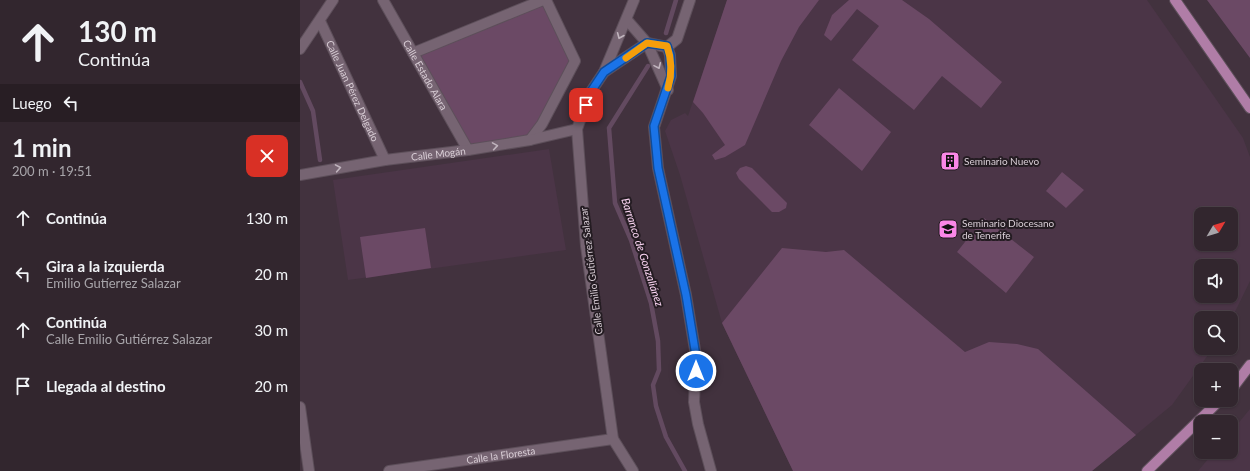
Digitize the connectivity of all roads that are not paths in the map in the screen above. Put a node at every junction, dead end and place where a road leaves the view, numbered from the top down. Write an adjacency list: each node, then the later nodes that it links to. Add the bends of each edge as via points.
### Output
1 (333, 0): 9 (street)
2 (382, 0): 13 (street, Calle Estado Alara)
3 (543, 0): 13 (street)
4 (546, 0): 18 (street, via 575,61 542,124)
5 (634, 0): 8 (street)
6 (690, 0): 11 (street, via 677,39)
7 (1175, 0): 16 (main road)
8 (627, 20): 10 (street); 14 (street, one-way to 14)
9 (320, 22): 12 (street); 20 (street, Calle Juan Pérez Delgado)
10 (647, 43): 11 (street); 14 (street); 15 (street, one-way to 15)
11 (667, 46): 15 (street, via 671,76)
12 (300, 49)
13 (413, 53): 19 (street, Calle Estado Alara)
14 (604, 72): 17 (street, Calle Emilio Gutiérrez Salazar, via 590,93)
15 (668, 90): 30 (street, via 654,126 658,168 686,295 696,356 695,409)
16 (1250, 108)
17 (577, 129): 18 (street, Calle Mogán); 26 (street, Calle Emilio Gutiérrez Salazar, via 586,246)
18 (530, 140): 19 (street, Calle Mogán, one-way to 18)
19 (468, 150): 20 (street, Calle Mogán)
20 (385, 160): 21 (street, Calle Mogán, one-way to 20)
21 (300, 175)
22 (1250, 365): 23 (main road)
23 (1238, 381)
24 (300, 407): 27 (street)
25 (1213, 407): 31 (main road)
26 (613, 439): 28 (street, Calle la Floresta); 29 (street, Calle Emilio Gutiérrez Salazar)
27 (309, 471)
28 (389, 471)
29 (633, 471)
30 (711, 471)
31 (1147, 471)

